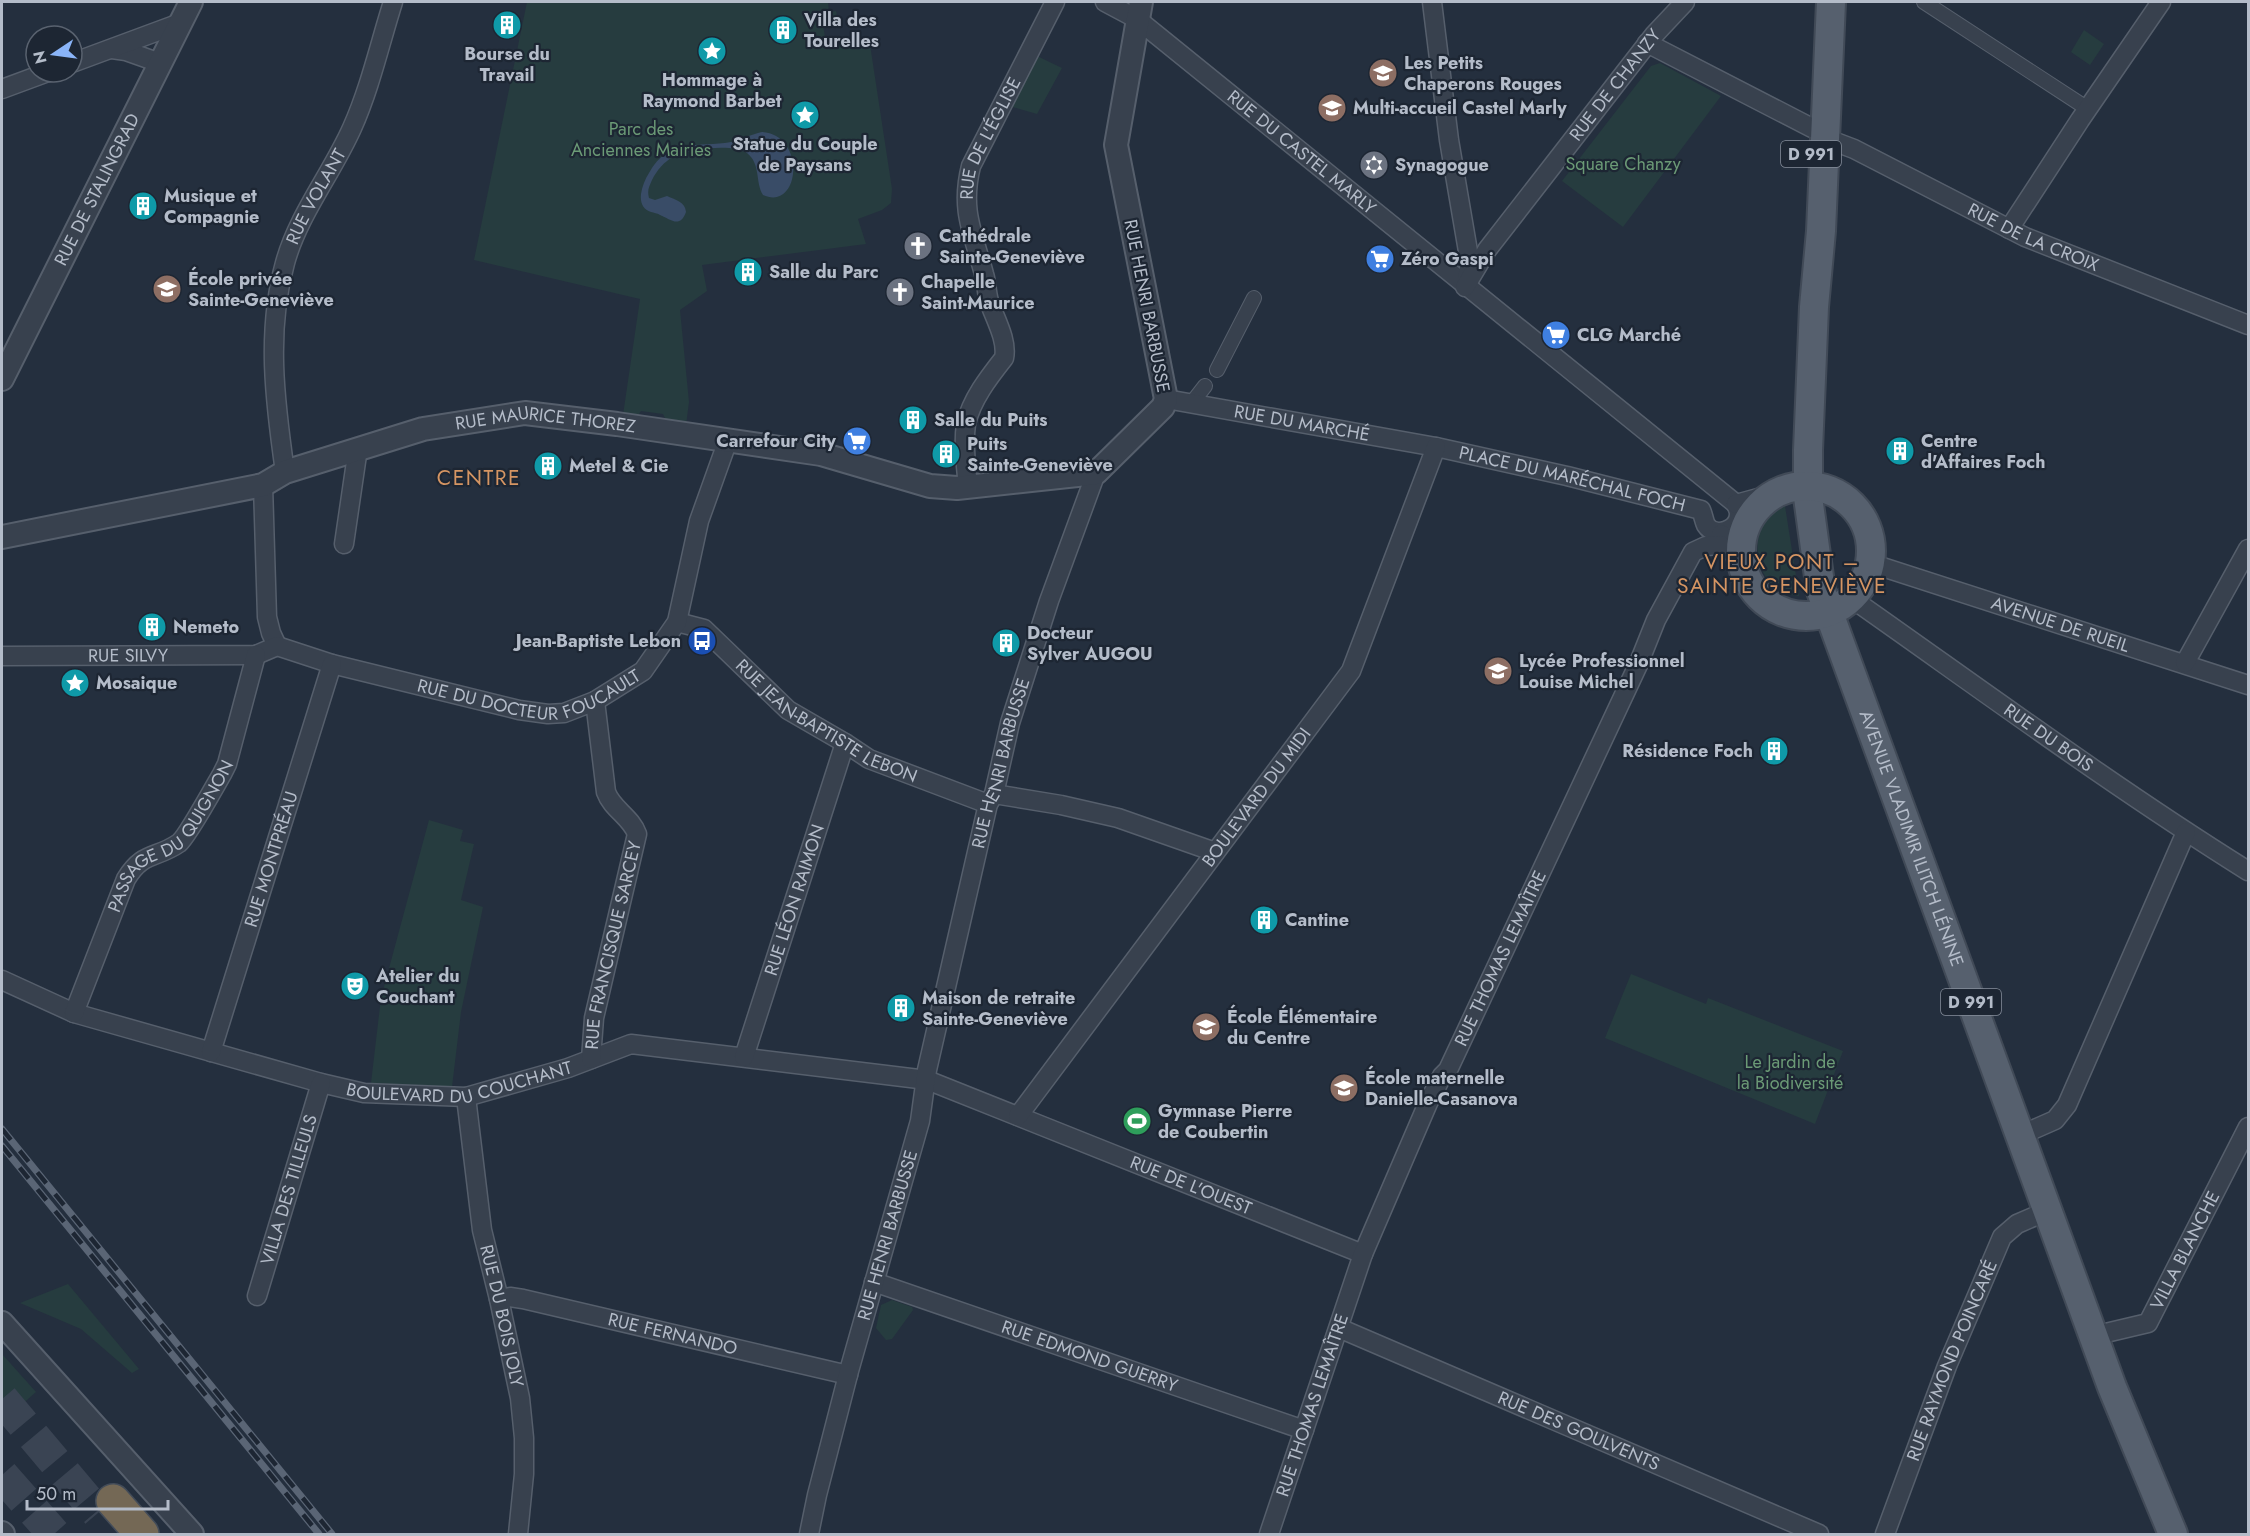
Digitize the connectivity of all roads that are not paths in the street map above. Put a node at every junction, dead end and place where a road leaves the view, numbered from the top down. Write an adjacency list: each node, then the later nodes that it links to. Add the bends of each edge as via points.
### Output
1 (191, 2): 12 (street, RUE DE STALINGRAD)
2 (393, 2): 34 (street, RUE VOLANT, via 352,128 315,194 286,260 277,298 273,363)
3 (1056, 2): 37 (street, RUE DE L'ÉGLISE, via 968,177 967,210 1005,352 967,422)
4 (1105, 2): 11 (street, RUE DU CASTEL MARLY)
5 (1432, 2): 22 (street, via 1449,140 1470,263)
6 (1685, 2): 13 (street, RUE DE CHANZY)
7 (1814, 2): 20 (main road, AVENUE VLADIMIR ILITCH LÉNINE / D 991)
8 (1831, 2): 20 (main road, AVENUE VLADIMIR ILITCH LÉNINE / D 991)
9 (1924, 2): 19 (street)
10 (2161, 2): 19 (street)
11 (1139, 10): 22 (street, RUE DU CASTEL MARLY); 29 (street, RUE HENRI BARBUSSE, via 1116,145)
12 (180, 23): 14 (street); 16 (street, RUE DE STALINGRAD)
13 (1647, 43): 20 (street, RUE DE LA CROIX); 22 (street, RUE DE CHANZY, via 1487,250)
14 (110, 49): 15 (street); 16 (street)
15 (84, 59)
16 (160, 63): 25 (street, RUE DE STALINGRAD)
17 (24, 81): 18 (street)
18 (2, 89)
19 (2088, 109): 21 (street)
20 (1819, 133): 21 (street, RUE DE LA CROIX); 38 (main road, AVENUE VLADIMIR ILITCH LÉNINE / D 991, via 1808,228 1814,307)
21 (2009, 229): 24 (street, RUE DE LA CROIX)
22 (1465, 287): 41 (street, PLACE DU MARÉCHAL FOCH)
23 (1254, 298): 26 (street)
24 (2248, 325)
25 (8, 353): 27 (street, RUE DE STALINGRAD)
26 (1216, 370)
27 (2, 379)
28 (1205, 386): 30 (street)
29 (1166, 399): 30 (street, RUE DU MARCHÉ); 35 (street, RUE HENRI BARBUSSE, via 1163,407)
30 (1191, 404): 32 (street, RUE DU MARCHÉ)
31 (728, 440): 33 (street, RUE MAURICE THOREZ, via 525,413 423,429); 37 (street, RUE MAURICE THOREZ, via 821,454 930,486); 48 (street, RUE DU DOCTEUR FOUCAULT, via 699,521)
32 (1436, 447): 44 (street, PLACE DU MARÉCHAL FOCH, via 1701,510 1706,525); 59 (street, BOULEVARD DU MIDI, via 1351,671)
33 (358, 448): 34 (street, RUE MAURICE THOREZ); 43 (street)
34 (285, 472): 36 (street, RUE MAURICE THOREZ)
35 (1096, 473): 37 (street, RUE MAURICE THOREZ); 57 (street, RUE HENRI BARBUSSE, via 1049,601 1010,723)
36 (263, 485): 42 (street, RUE MAURICE THOREZ); 49 (street, via 267,617)
37 (968, 486)
38 (1808, 486): 40 (main road); 46 (main road, via 1821,486 1854,506 1870,543); 47 (main road, AVENUE VLADIMIR ILITCH LÉNINE / D 991, via 1821,591)
39 (1701, 492): 41 (street)
40 (1776, 493): 41 (street); 44 (main road, PLACE DU MARÉCHAL FOCH, via 1763,502 1748,522 1742,539)
41 (1734, 503): 44 (street, via 1739,514 1730,530)
42 (2, 537)
43 (344, 544)
44 (1728, 545): 47 (main road, PLACE DU MARÉCHAL FOCH, via 1758,595 1772,606 1795,615 1819,615); 73 (street, RUE THOMAS LEMAÎTRE, via 1706,546 1693,552 1665,602 1448,1070 1428,1103)
45 (2248, 549): 52 (street)
46 (1870, 562): 47 (main road, via 1863,582); 52 (street, AVENUE DE RUEIL)
47 (1840, 605): 58 (street, RUE DU BOIS, via 1977,688); 71 (main road, AVENUE VLADIMIR ILITCH LÉNINE / D 991)
48 (677, 622): 55 (street, RUE DU DOCTEUR FOUCAULT, via 643,671); 56 (street, RUE JEAN-BAPTISTE LEBON, via 704,630 788,710)
49 (277, 646): 50 (street); 53 (street, RUE DU DOCTEUR FOUCAULT)
50 (256, 655): 51 (street, RUE SILVY); 62 (street, PASSAGE DU QUIGNON, via 222,774 179,842 145,858 132,869)
51 (2, 657)
52 (2185, 663): 54 (street, AVENUE DE RUEIL)
53 (332, 664): 55 (street, RUE DU DOCTEUR FOUCAULT, via 548,714 564,713); 63 (street, RUE MONTPRÉAU)
54 (2248, 685)
55 (595, 701): 65 (street, RUE FRANCISQUE SARCEY, via 606,792 637,834 594,1018)
56 (845, 742): 57 (street, RUE JEAN-BAPTISTE LEBON, via 869,759); 64 (street, RUE LÉON RAIMON)
57 (991, 799): 59 (street, RUE JEAN-BAPTISTE LEBON, via 1062,805 1118,818); 66 (street, RUE HENRI BARBUSSE)
58 (2186, 832): 60 (street, RUE DU BOIS); 71 (street, via 2067,1106 2055,1120)
59 (1215, 852): 69 (street, BOULEVARD DU MIDI)
60 (2248, 871)
61 (2, 980): 62 (street, BOULEVARD DU COUCHANT)
62 (74, 1013): 63 (street, BOULEVARD DU COUCHANT)
63 (210, 1052): 67 (street, BOULEVARD DU COUCHANT)
64 (744, 1057): 65 (street, BOULEVARD DU COUCHANT, via 632,1044); 66 (street, BOULEVARD DU COUCHANT)
65 (591, 1059): 68 (street, BOULEVARD DU COUCHANT)
66 (927, 1080): 69 (street, RUE DE L'OUEST); 74 (street, RUE HENRI BARBUSSE, via 920,1121)
67 (321, 1083): 68 (street, BOULEVARD DU COUCHANT, via 364,1093); 75 (street, VILLA DES TILLEULS)
68 (466, 1097): 76 (street, RUE DU BOIS JOLY, via 482,1230)
69 (1018, 1116): 73 (street, RUE DE L'OUEST)
70 (2248, 1127): 79 (street, VILLA BLANCHE, via 2148,1323)
71 (2021, 1135): 72 (main road, AVENUE VLADIMIR ILITCH LÉNINE / D 991)
72 (2047, 1211): 79 (main road, AVENUE VLADIMIR ILITCH LÉNINE / D 991); 90 (street, RUE RAYMOND POINCARÉ, via 2017,1224 2002,1237 1947,1366)
73 (1363, 1254): 78 (street, RUE THOMAS LEMAÎTRE)
74 (874, 1282): 80 (street, RUE HENRI BARBUSSE); 82 (street, RUE EDMOND GUERRY)
75 (257, 1296)
76 (499, 1299): 80 (street, RUE FERNANDO, via 523,1299); 86 (street, RUE DU BOIS JOLY, via 520,1398 524,1438)
77 (2, 1323): 85 (street)
78 (1339, 1328): 82 (street, RUE THOMAS LEMAÎTRE); 89 (street, RUE DES GOULVENTS)
79 (2093, 1336): 81 (main road, AVENUE VLADIMIR ILITCH LÉNINE / D 991)
80 (848, 1375): 87 (street, RUE HENRI BARBUSSE)
81 (2112, 1387): 91 (main road, AVENUE VLADIMIR ILITCH LÉNINE / D 991); 92 (main road, AVENUE VLADIMIR ILITCH LÉNINE / D 991)
82 (1304, 1430): 88 (street, RUE THOMAS LEMAÎTRE)
83 (109, 1516): 84 (highway)
84 (142, 1534)
85 (192, 1534)
86 (518, 1534)
87 (809, 1534)
88 (1269, 1534)
89 (1819, 1534)
90 (1885, 1534)
91 (2159, 1534)
92 (2173, 1534)

